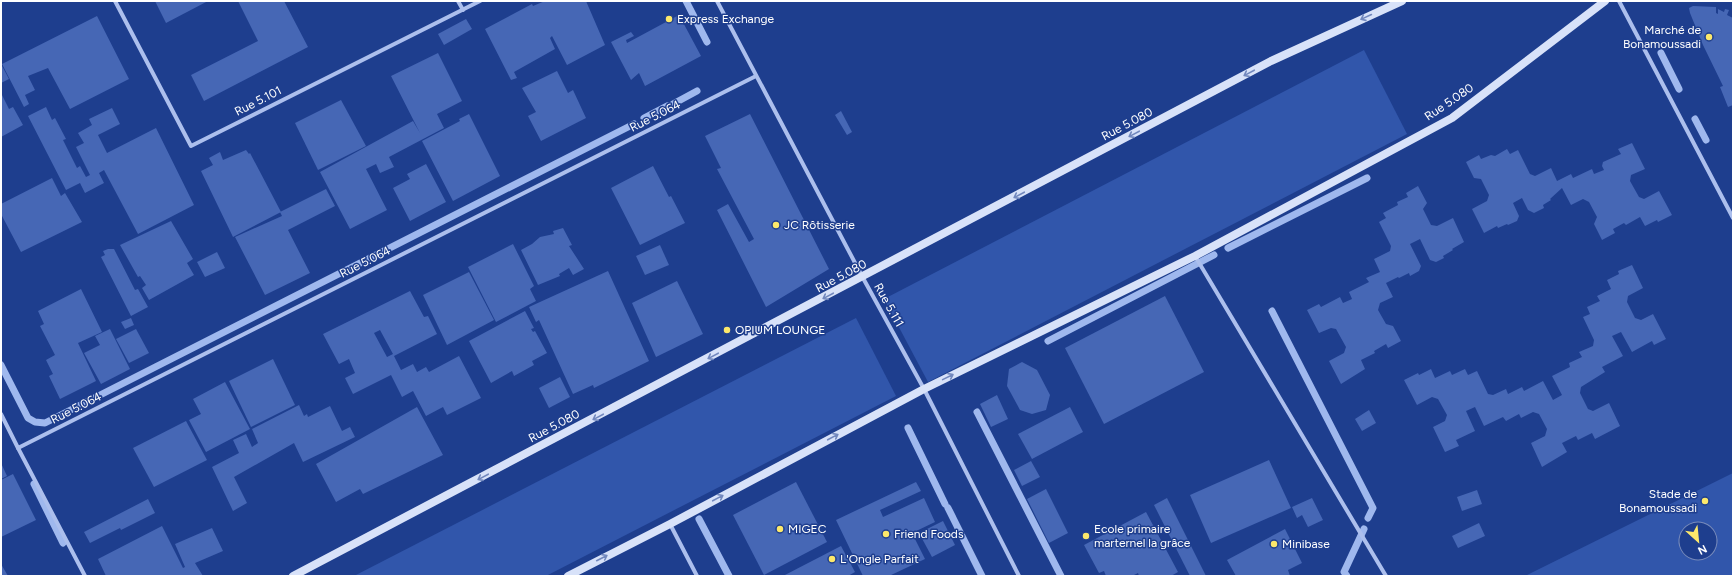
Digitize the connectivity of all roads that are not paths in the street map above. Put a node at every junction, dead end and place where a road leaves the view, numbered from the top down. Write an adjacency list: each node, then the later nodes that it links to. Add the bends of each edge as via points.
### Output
1 (115, 1): 8 (street, Rue 5.101, via 191,146)
2 (458, 1): 8 (street)
3 (480, 1): 8 (street, Rue 5.101)
4 (718, 1): 9 (street, Rue 5.111)
5 (1402, 1): 12 (main road, Rue 5.080, one-way to 12, via 1272,62)
6 (1605, 1): 11 (main road, Rue 5.080, via 1452,118)
7 (1619, 1): 10 (street)
8 (463, 10)
9 (756, 76): 12 (street, Rue 5.111); 15 (street, Rue 5.064)
10 (1733, 218)
11 (1195, 256): 13 (main road, Rue 5.080, one-way to 11); 22 (street)
12 (862, 278): 13 (street, Rue 5.111); 18 (main road, Rue 5.080, one-way to 18)
13 (924, 389): 16 (main road, Rue 5.080, one-way to 13); 21 (street, Rue 5.111)
14 (1, 414): 15 (street)
15 (18, 448): 17 (street)
16 (670, 524): 19 (main road, Rue 5.080, one-way to 16); 20 (street)
17 (85, 576)
18 (293, 576)
19 (568, 576)
20 (697, 576)
21 (1019, 576)
22 (1386, 576)

